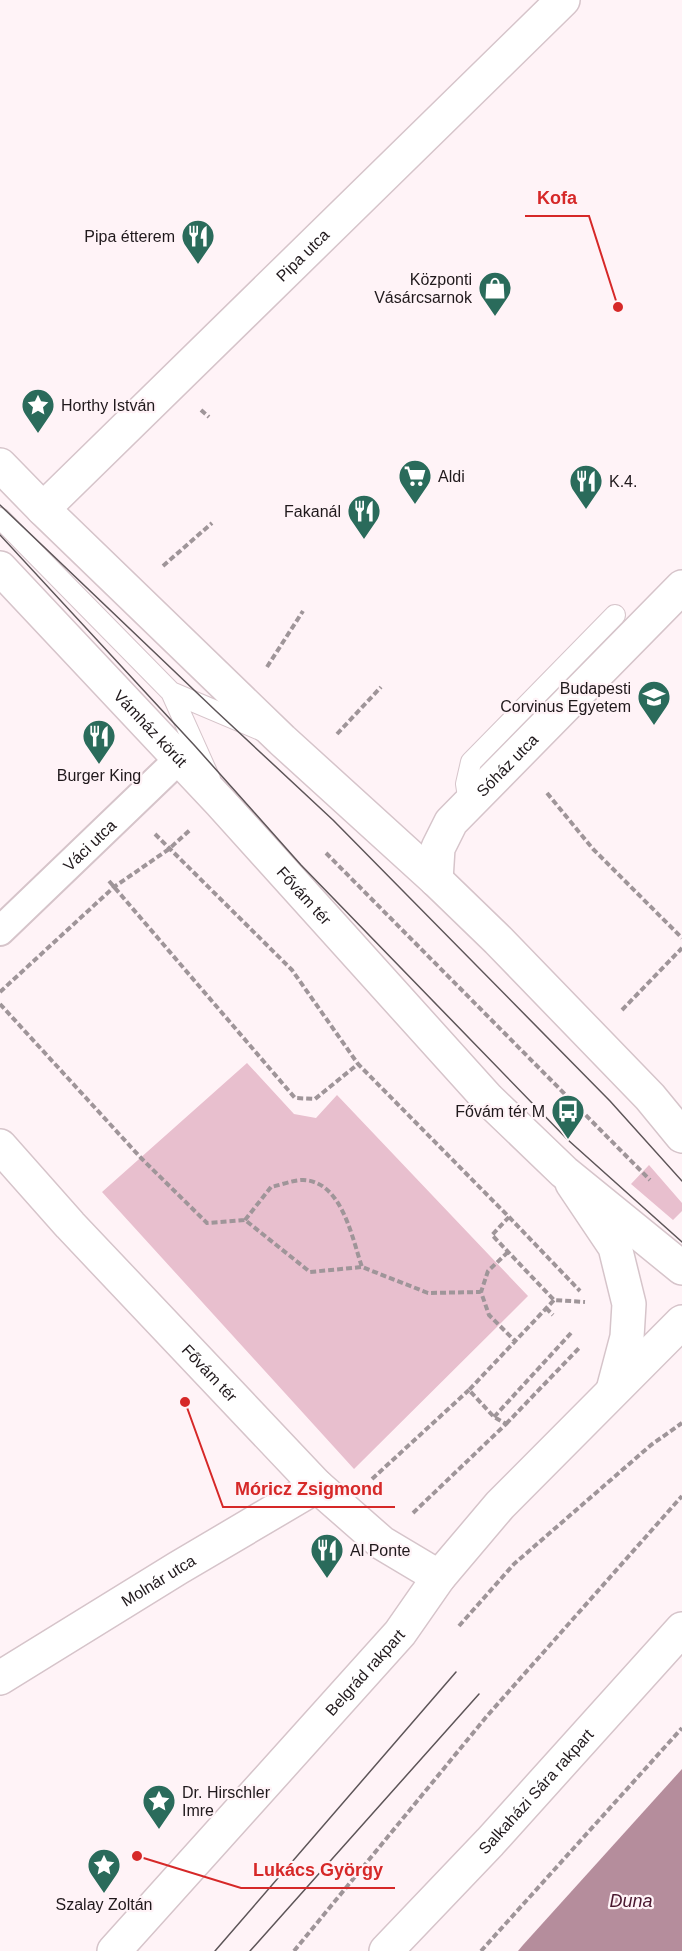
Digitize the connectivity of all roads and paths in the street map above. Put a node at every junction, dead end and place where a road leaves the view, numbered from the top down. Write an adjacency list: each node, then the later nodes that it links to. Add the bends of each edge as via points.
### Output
1 (563, 0): 3 (street, Pipa utca)
2 (0, 465): 3 (street, Vámház körút)
3 (43, 509): 6 (lane); 15 (street, Vámház körút)
4 (0, 518): 6 (lane, Vámház körút)
5 (212, 523): 8 (path)
6 (17, 535): 14 (lane, Vámház körút)
7 (0, 568): 17 (street, Vámház körút)
8 (158, 571)
9 (682, 587): 20 (street, Sóház utca)
10 (303, 611): 12 (path)
11 (615, 615): 20 (lane, via 471,762 466,784)
12 (262, 675)
13 (381, 687): 16 (path)
14 (171, 692): 15 (lane, Vámház körút); 19 (lane, Vámház körút)
15 (282, 740): 26 (street, Vámház körút)
16 (331, 741)
17 (179, 759): 19 (street, Vámház körút); 21 (street, Váci utca)
18 (547, 793): 29 (path, via 593,849)
19 (220, 802): 37 (street, Fővám tér, via 488,1099)
20 (469, 803): 26 (street, Sóház utca, via 451,822 438,848)
21 (130, 805): 23 (path); 25 (street, Váci utca)
22 (194, 827): 23 (path)
23 (169, 849): 27 (path); 34 (path, via 292,970)
24 (323, 850): 38 (path)
25 (82, 852): 27 (path); 28 (street, Váci utca)
26 (436, 880): 35 (street, via 650,1097)
27 (114, 887): 31 (path); 34 (path, via 296,1098 315,1099)
28 (0, 931)
29 (682, 938)
30 (682, 948): 33 (path)
31 (0, 992)
32 (0, 1004): 40 (path, via 141,1158 207,1223)
33 (619, 1012)
34 (358, 1064): 39 (path)
35 (682, 1136)
36 (0, 1146): 58 (street, Fővám tér, via 70,1225)
37 (564, 1172): 43 (street, Fővám tér); 55 (street, Fővám tér, via 615,1247 629,1304 627,1337)
38 (650, 1180)
39 (509, 1217): 41 (path, via 492,1235); 44 (path)
40 (245, 1220): 42 (path, via 310,1272); 42 (path, via 271,1187 304,1180 327,1188 343,1210)
41 (508, 1252): 45 (path, via 488,1271); 46 (path)
42 (362, 1267): 45 (path, via 428,1293)
43 (682, 1268)
44 (580, 1291)
45 (481, 1292): 52 (path, via 489,1315)
46 (554, 1300): 47 (path); 48 (path)
47 (589, 1302)
48 (546, 1308): 49 (path); 52 (path)
49 (553, 1315)
50 (682, 1322): 55 (street)
51 (571, 1333): 56 (path)
52 (515, 1341): 54 (path)
53 (583, 1345): 57 (path)
54 (469, 1390): 56 (path); 58 (path)
55 (613, 1390): 61 (street, Belgrád rakpart, via 500,1505)
56 (495, 1417): 57 (path)
57 (506, 1424): 60 (path)
58 (329, 1496): 60 (street, Fővám tér); 63 (street, Molnár utca, via 168,1574)
59 (682, 1497): 66 (path, via 487,1716)
60 (382, 1543): 61 (street, Fővám tér)
61 (439, 1577): 65 (street, Belgrád rakpart, via 400,1633)
62 (682, 1629): 67 (street, Salkaházi Sára rakpart)
63 (0, 1678)
64 (682, 1728): 68 (path)
65 (114, 1951)
66 (294, 1951)
67 (386, 1951)
68 (482, 1951)

